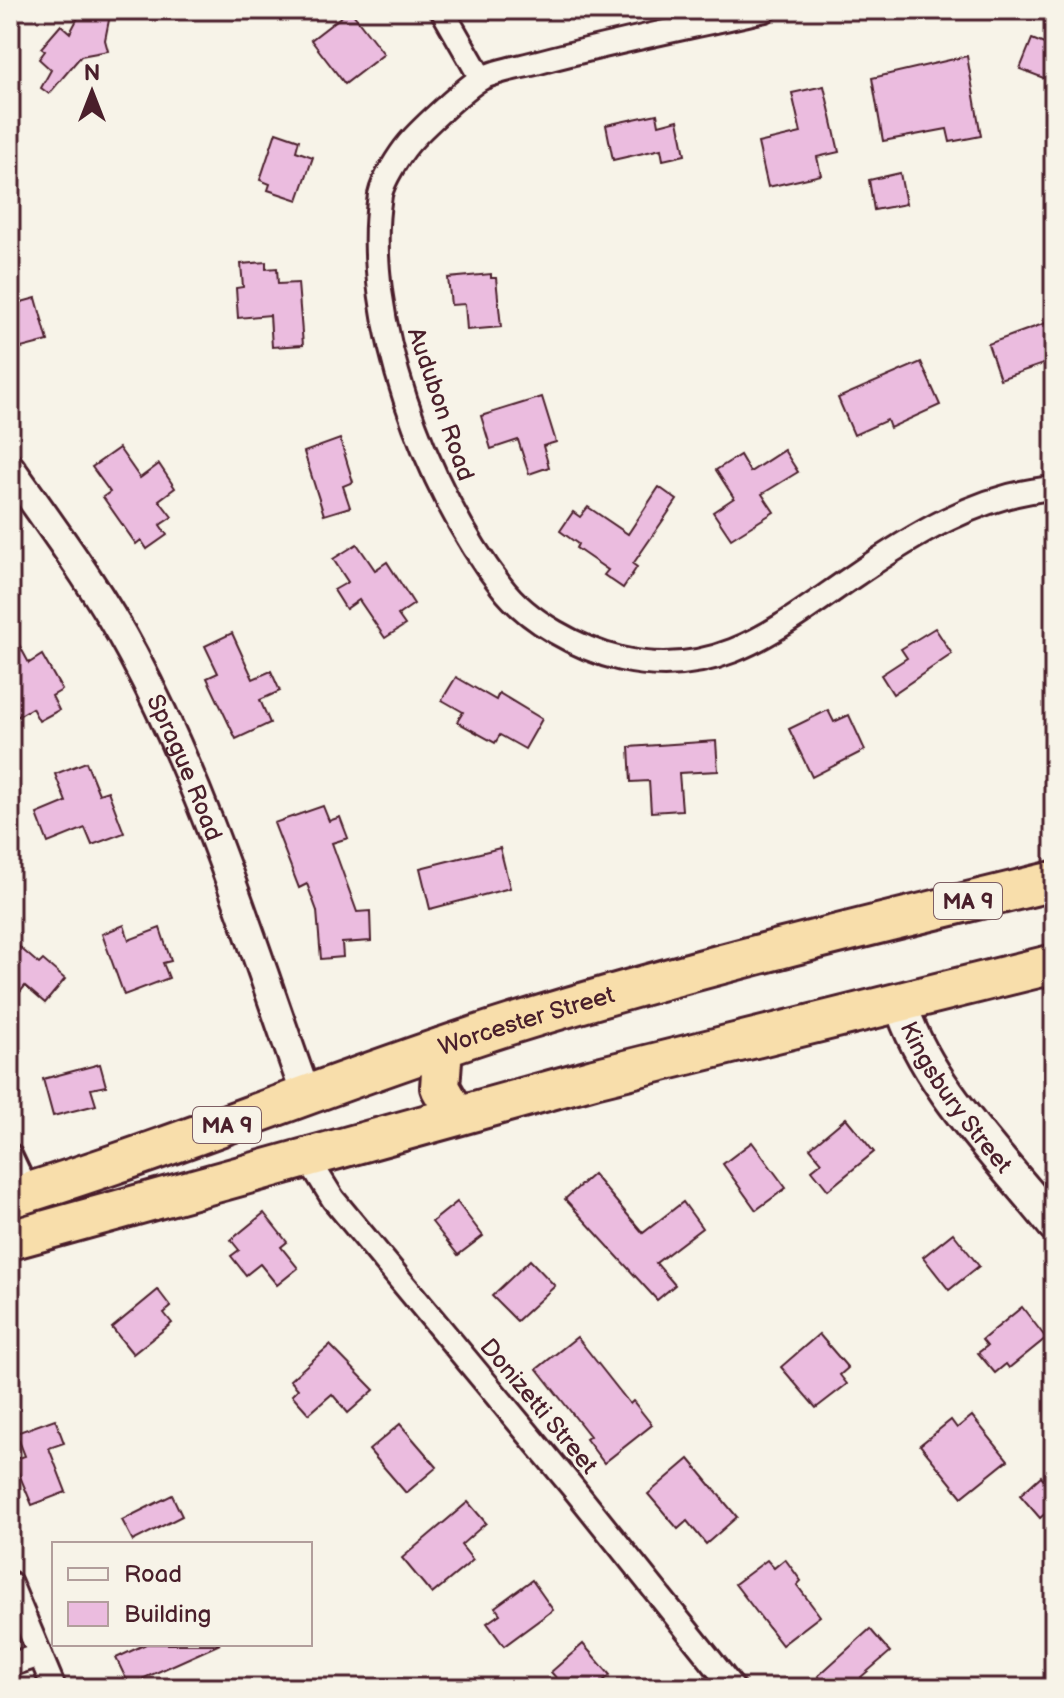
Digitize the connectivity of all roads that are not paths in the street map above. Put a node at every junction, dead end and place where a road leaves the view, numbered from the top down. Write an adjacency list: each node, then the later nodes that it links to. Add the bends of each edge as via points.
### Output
1 (442, 10): 3 (street)
2 (765, 10): 3 (street, Audubon Road)
3 (481, 78): 5 (street, Audubon Road, via 408,144 380,191 377,275 415,425 443,495 502,589 526,612 571,640 620,659 686,663 728,654 801,617 929,528 995,500)
4 (10, 468): 10 (street, Sprague Road, via 100,599 150,690 208,826)
5 (1054, 488)
6 (1054, 881): 9 (highway, Worcester Street / MA 9, via 713,967)
7 (1054, 964): 8 (highway, MA 9)
8 (900, 1001): 11 (highway, MA 9); 15 (main road, Kingsbury Street, via 932,1071)
9 (443, 1047): 10 (highway, Worcester Street / MA 9); 11 (highway, via 440,1087)
10 (306, 1095): 14 (highway, Worcester Street / MA 9)
11 (456, 1115): 13 (highway, MA 9)
12 (10, 1155): 14 (street)
13 (307, 1157): 16 (highway, MA 9); 21 (street, Donizetti Street, via 333,1199)
14 (19, 1195)
15 (1054, 1225)
16 (10, 1240)
17 (10, 1583): 18 (street)
18 (40, 1655): 19 (street); 20 (street)
19 (10, 1665)
20 (54, 1688)
21 (733, 1688)

